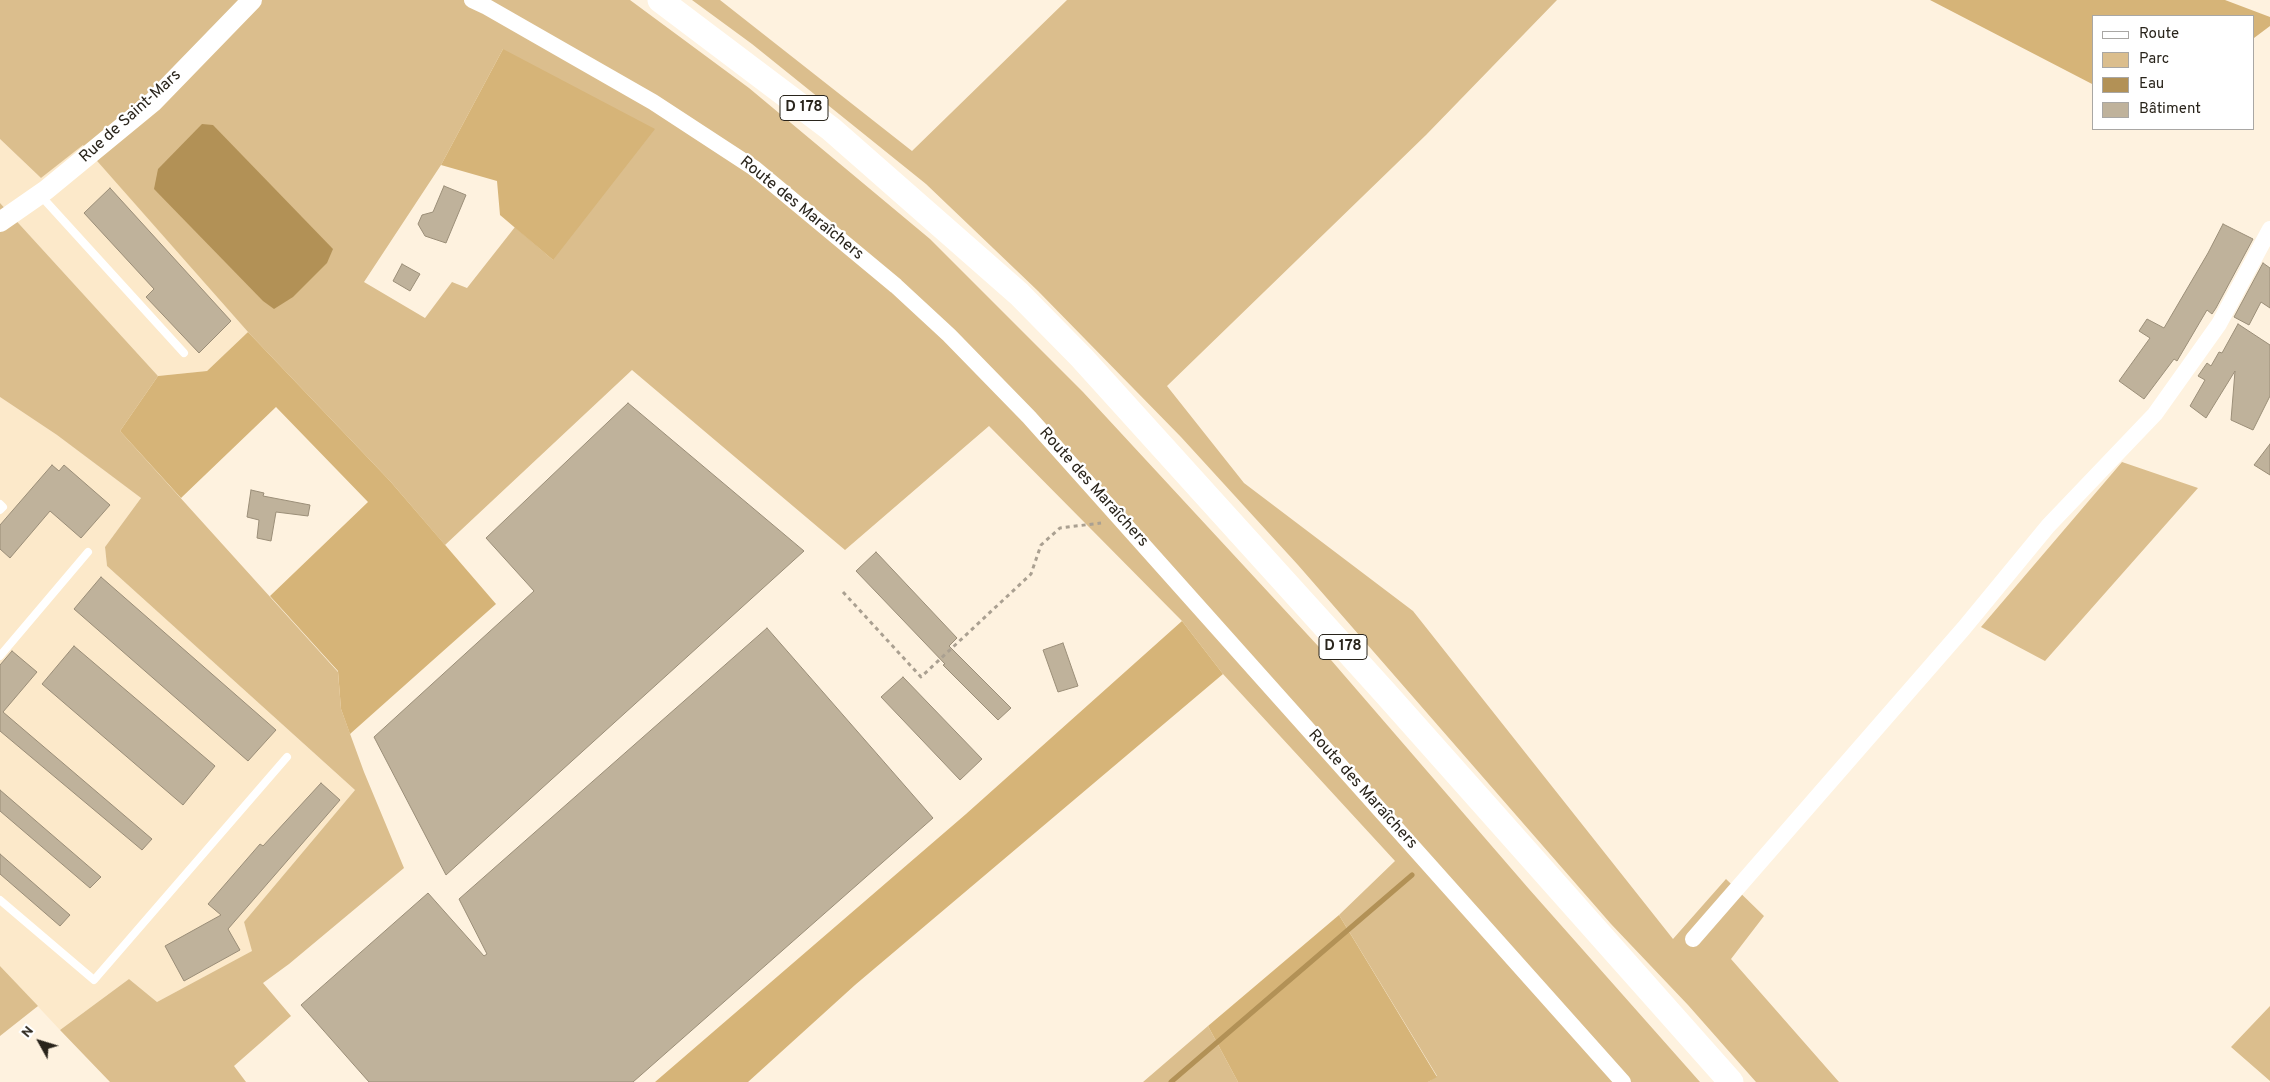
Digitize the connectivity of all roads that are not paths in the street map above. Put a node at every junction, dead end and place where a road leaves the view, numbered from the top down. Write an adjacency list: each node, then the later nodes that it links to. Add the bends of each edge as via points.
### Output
1 (252, 0): 4 (street, Rue de Saint-Mars, via 153,102)
2 (472, 0): 15 (street, Route des Maraîchers, via 654,102 754,168 896,286 949,335 1029,417)
3 (660, 0): 16 (main road, D 178, via 831,129 998,275 1076,351)
4 (40, 195): 5 (street, Rue de Saint-Mars); 7 (lane)
5 (0, 222)
6 (2270, 229): 14 (street, via 2218,324 2154,414 2048,526 1957,636)
7 (184, 353)
8 (0, 504): 9 (lane, via 3,507)
9 (0, 510)
10 (88, 552): 11 (lane)
11 (0, 656)
12 (287, 757): 13 (lane, via 94,980)
13 (0, 900)
14 (1693, 939)
15 (1623, 1082)
16 (1731, 1082)

